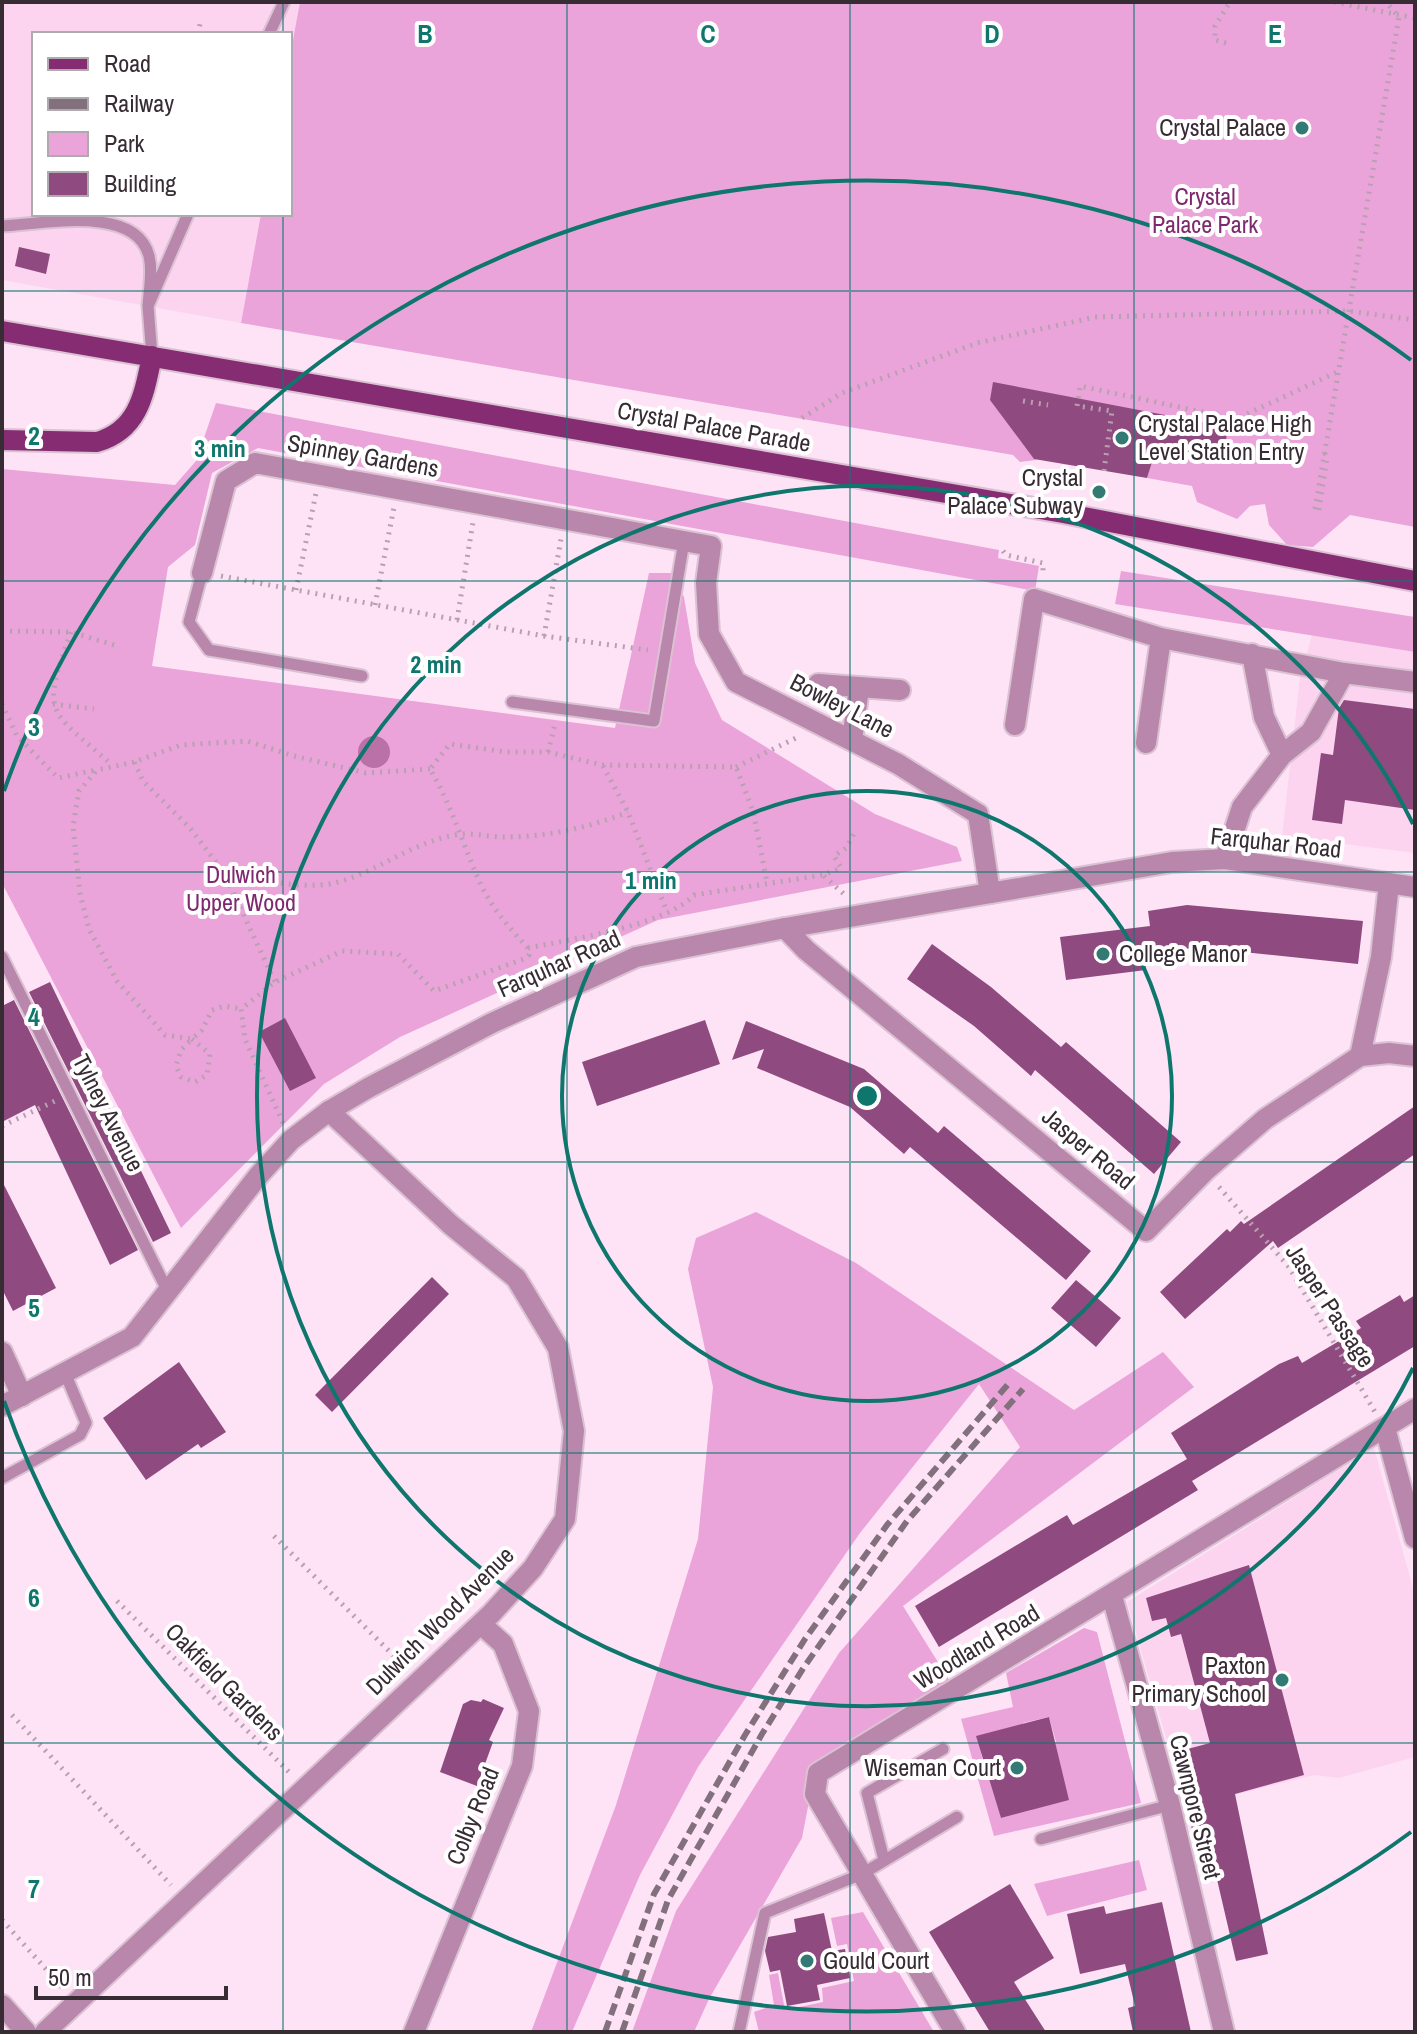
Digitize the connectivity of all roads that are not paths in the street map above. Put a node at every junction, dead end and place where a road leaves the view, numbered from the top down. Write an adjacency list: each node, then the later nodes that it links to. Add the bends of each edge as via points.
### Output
1 (284, 2): 2 (lane)
2 (270, 32)
3 (187, 216): 5 (lane)
4 (2, 226): 5 (lane, via 105,221 123,226 142,240 149,254)
5 (148, 306): 7 (lane)
6 (2, 331): 7 (main road, Crystal Palace Parade)
7 (152, 356): 8 (main road, via 134,418 109,437 97,442); 12 (main road, Crystal Palace Parade, via 1063,513)
8 (2, 440)
9 (684, 541): 10 (street, Spinney Gardens); 11 (street, Spinney Gardens, via 255,463 226,481); 21 (lane, via 654,721)
10 (711, 546): 23 (street, Bowley Lane, via 706,583 709,634 736,682)
11 (202, 573): 16 (lane, Spinney Gardens, via 189,622 209,650)
12 (1415, 581)
13 (1161, 638): 14 (street); 22 (street, via 1034,599); 24 (street)
14 (1252, 654): 15 (street); 25 (street, via 1264,717)
15 (1344, 673): 17 (street); 25 (street, via 1311,732)
16 (362, 676)
17 (1415, 682)
18 (818, 684): 19 (street)
19 (859, 688): 20 (street); 23 (street)
20 (900, 690)
21 (512, 702)
22 (1015, 725)
23 (852, 740): 29 (street, Bowley Lane, via 978,814)
24 (1146, 743)
25 (1282, 755): 26 (street, via 1242,807)
26 (1225, 859): 27 (street, Farquhar Road); 29 (street, Farquhar Road, via 1172,862)
27 (1389, 883): 28 (street, Farquhar Road); 33 (street, via 1381,957)
28 (1415, 887)
29 (990, 893): 30 (street, Farquhar Road)
30 (785, 928): 33 (street, Jasper Road, via 1146,1231 1265,1119); 35 (street, Farquhar Road, via 629,959 492,1023)
31 (2, 957): 32 (lane, Tylney Avenue)
32 (6, 976): 36 (lane, Tylney Avenue)
33 (1360, 1056): 34 (street)
34 (1415, 1056)
35 (329, 1111): 36 (street, Farquhar Road, via 291,1140 259,1175); 46 (street, Dulwich Wood Avenue, via 516,1278 558,1348 574,1431 565,1519 533,1568)
36 (168, 1292): 38 (street, Farquhar Road, via 132,1337)
37 (2, 1352): 39 (street)
38 (65, 1373): 39 (street, Farquhar Road); 43 (lane, via 86,1423 80,1435)
39 (22, 1396): 40 (street, Farquhar Road)
40 (2, 1406)
41 (1415, 1409): 42 (street, Woodland Road)
42 (1385, 1428): 44 (street); 45 (street, Woodland Road)
43 (2, 1478)
44 (1415, 1538)
45 (1112, 1596): 48 (street, Cawnpore Street); 52 (street, Woodland Road, via 818,1773 815,1794)
46 (481, 1624): 55 (street, Dulwich Wood Avenue); 56 (street, Colby Road, via 503,1644 529,1711 522,1766)
47 (943, 1749): 51 (lane, via 867,1793)
48 (1170, 1805): 50 (lane); 59 (street, Cawnpore Street)
49 (957, 1817): 51 (lane)
50 (1041, 1839)
51 (884, 1860): 52 (lane)
52 (862, 1874): 57 (lane, via 765,1913); 58 (street, Woodland Road)
53 (2, 2005): 54 (street)
54 (26, 2032)
55 (45, 2032)
56 (414, 2032)
57 (739, 2032)
58 (955, 2032)
59 (1224, 2032)

